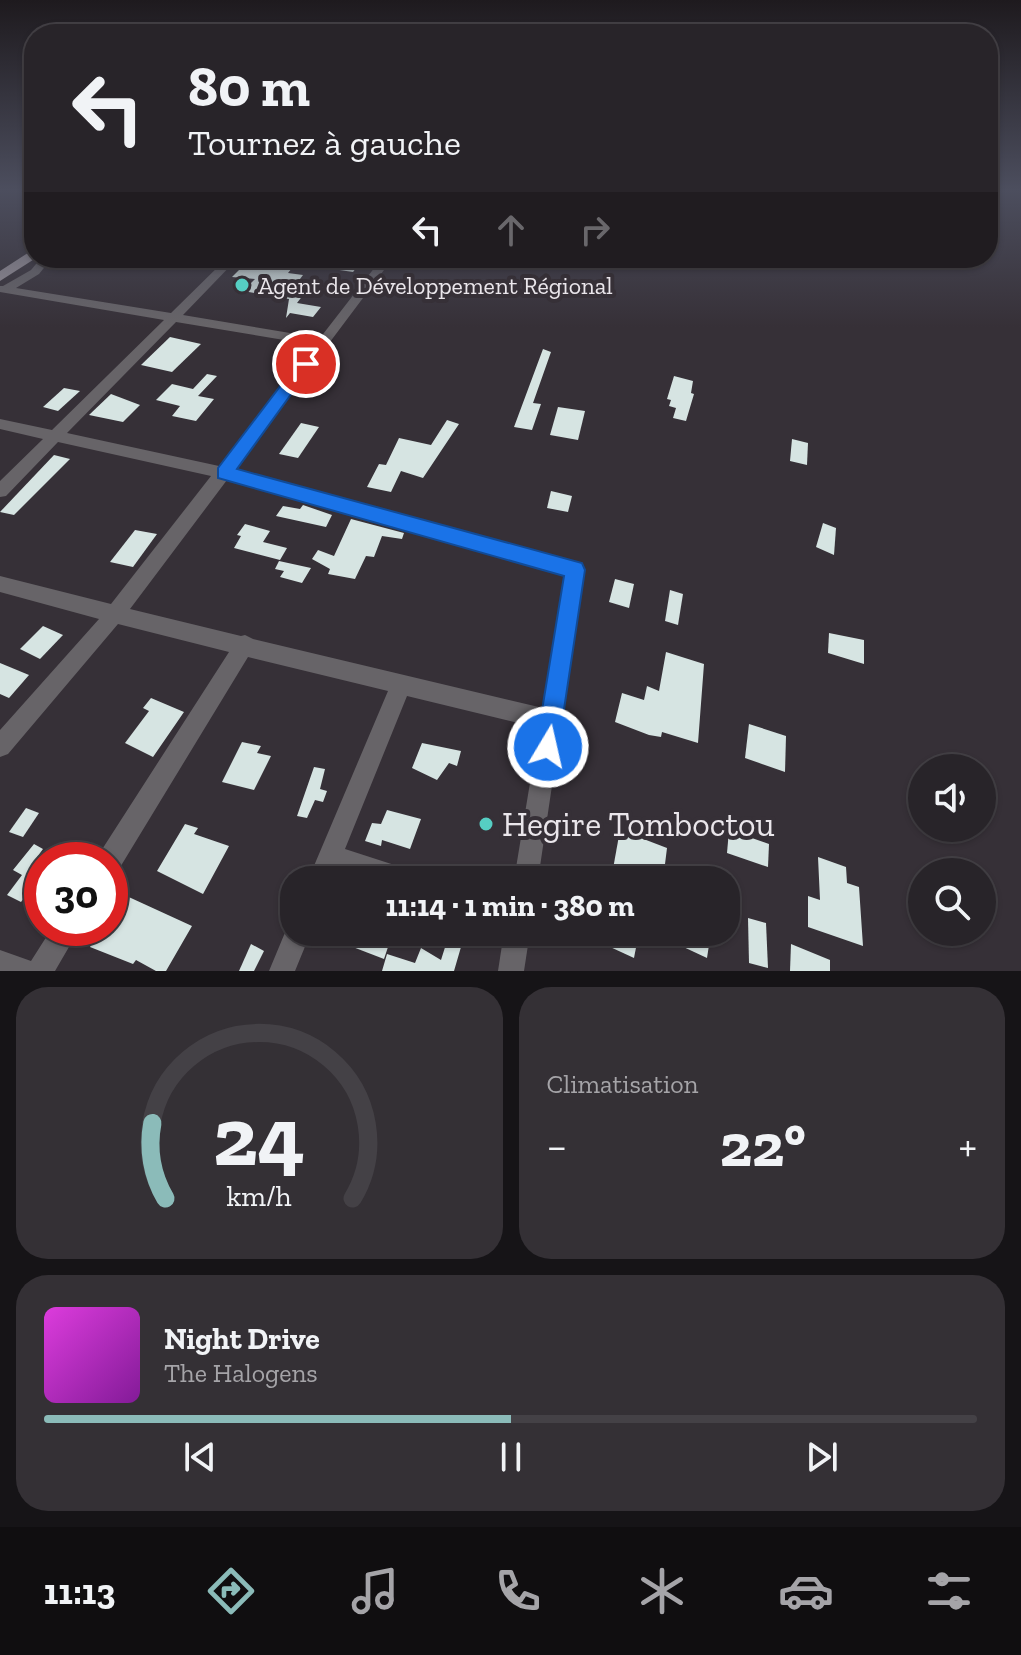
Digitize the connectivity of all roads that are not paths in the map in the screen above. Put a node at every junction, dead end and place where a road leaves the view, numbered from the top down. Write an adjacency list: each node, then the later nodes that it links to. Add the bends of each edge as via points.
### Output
1 (24, 263): 5 (main road)
2 (38, 268): 5 (street)
3 (223, 268): 6 (street)
4 (380, 268): 7 (street)
5 (2, 285): 6 (street)
6 (174, 317): 7 (street); 9 (street)
7 (322, 342): 10 (street)
8 (0, 424): 9 (street)
9 (55, 436): 10 (street); 11 (street)
10 (224, 473): 13 (street); 16 (street, via 575,570)
11 (0, 491)
12 (0, 584): 13 (street)
13 (114, 615): 14 (street); 17 (street)
14 (245, 644): 15 (street); 18 (street)
15 (402, 683): 16 (street); 19 (street)
16 (553, 721): 20 (street)
17 (2, 741)
18 (121, 842)
19 (326, 866)
20 (528, 866)
21 (56, 946): 26 (street)
22 (292, 946): 27 (street)
23 (515, 946): 28 (street)
24 (0, 963): 25 (street)
25 (23, 971)
26 (40, 971)
27 (282, 971)
28 (511, 971)

